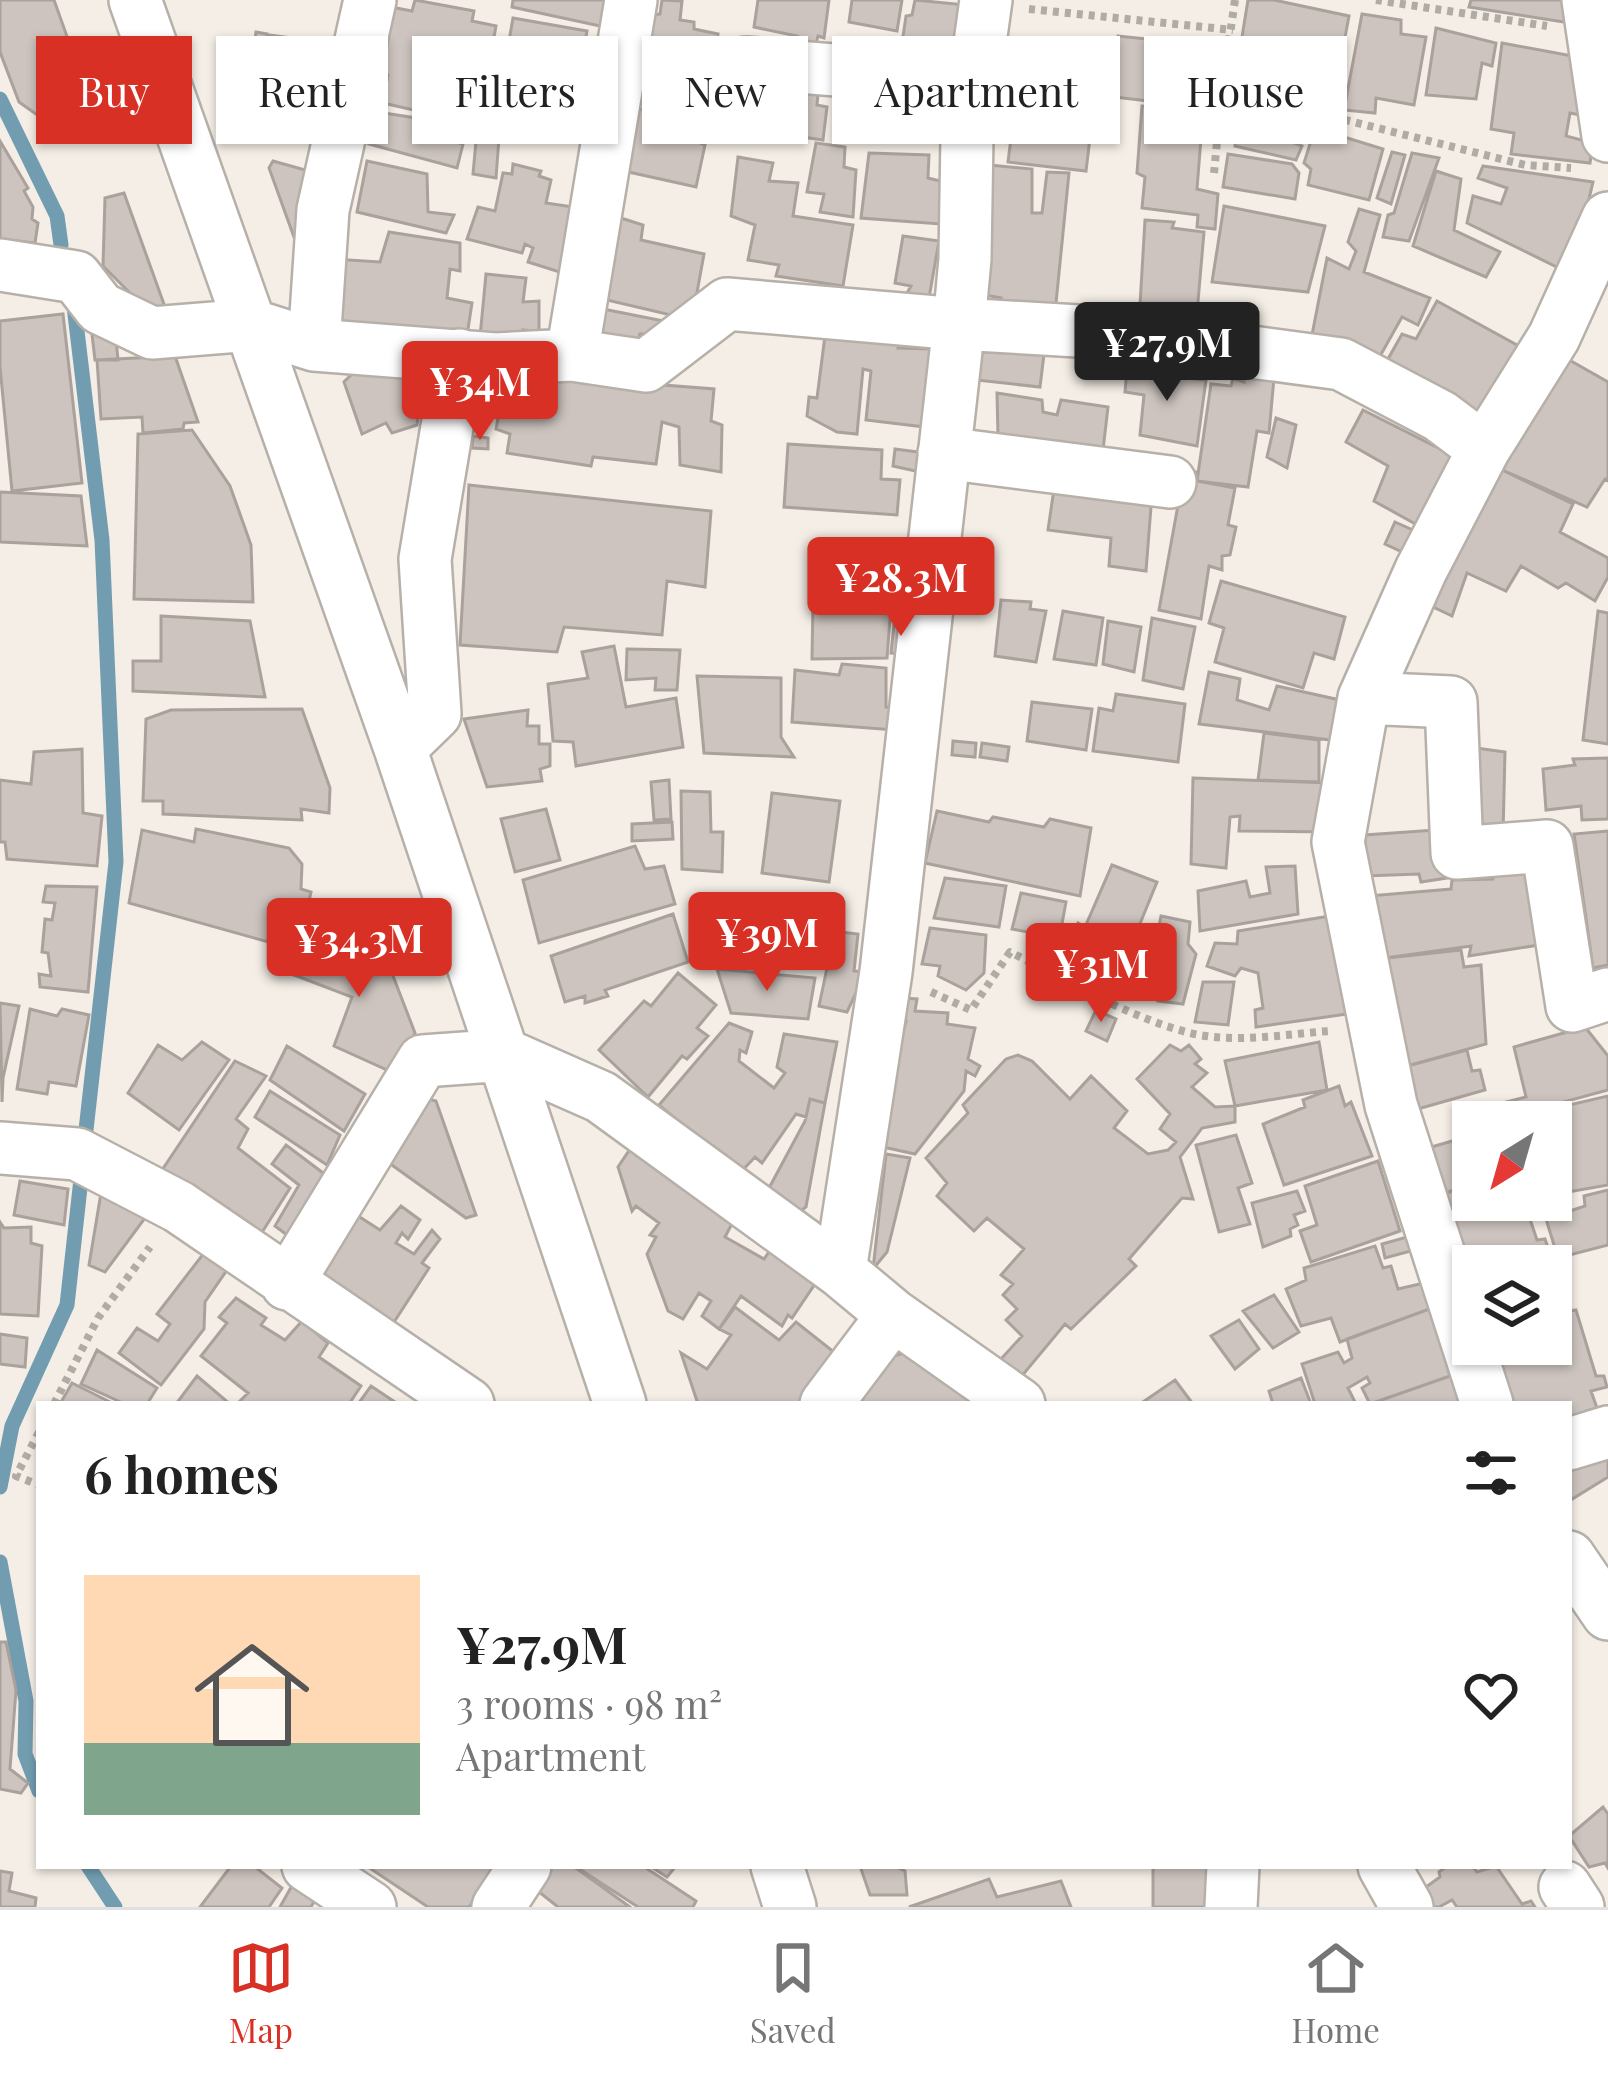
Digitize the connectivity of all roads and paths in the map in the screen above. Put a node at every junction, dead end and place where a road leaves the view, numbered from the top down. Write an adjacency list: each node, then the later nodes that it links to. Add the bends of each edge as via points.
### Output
1 (135, 0): 19 (street)
2 (370, 0): 20 (street, via 323,210)
3 (631, 0): 22 (street)
4 (1235, 0): 8 (path)
5 (1376, 0): 7 (path)
6 (986, 2): 8 (path); 9 (street)
7 (1590, 17): 14 (street)
8 (1233, 30): 10 (path)
9 (981, 36)
10 (1232, 36)
11 (1347, 120): 14 (path, via 1525,165)
12 (967, 144): 18 (street)
13 (1217, 144): 15 (path)
14 (1598, 152)
15 (1214, 173)
16 (1608, 218): 23 (street, via 1554,338)
17 (0, 265): 19 (street, via 76,278 100,308 152,333)
18 (958, 324): 22 (street, via 727,304 646,366); 23 (street, via 1112,333 1342,364); 24 (street)
19 (251, 325): 20 (street); 27 (street)
20 (314, 345): 21 (street)
21 (459, 355): 22 (street); 27 (street, via 425,559 435,714)
22 (572, 356)
23 (1484, 449): 26 (street)
24 (944, 453): 25 (street); 28 (street)
25 (1170, 482)
26 (1364, 698): 29 (street, via 1451,702 1457,853 1546,846 1572,1006); 30 (street, via 1338,842)
27 (400, 748): 31 (street)
28 (886, 972): 30 (path, via 971,1010 1010,952 1192,1034); 34 (street)
29 (1608, 994)
30 (1376, 1027): 42 (street, via 1391,1106)
31 (506, 1055): 34 (street, via 601,1097); 35 (street, via 423,1061); 39 (street)
32 (0, 1148): 33 (street, via 76,1154)
33 (179, 1208): 35 (street); 37 (path, via 98,1318)
34 (840, 1271): 36 (street)
35 (287, 1284): 38 (street)
36 (893, 1315): 40 (street); 41 (street)
37 (56, 1401)
38 (462, 1401)
39 (619, 1401)
40 (828, 1401)
41 (1015, 1401)
42 (1485, 1401)
43 (1608, 1432): 45 (street)
44 (36, 1438): 46 (path, via 16,1476)
45 (1572, 1443)
46 (36, 1484)
47 (1572, 1560): 48 (street)
48 (1608, 1614)
49 (313, 1869): 54 (street)
50 (523, 1869): 55 (street)
51 (778, 1869): 56 (street)
52 (1232, 1869): 57 (street)
53 (1386, 1869): 58 (street)
54 (370, 1907)
55 (498, 1907)
56 (790, 1907)
57 (1231, 1907)
58 (1407, 1907)

